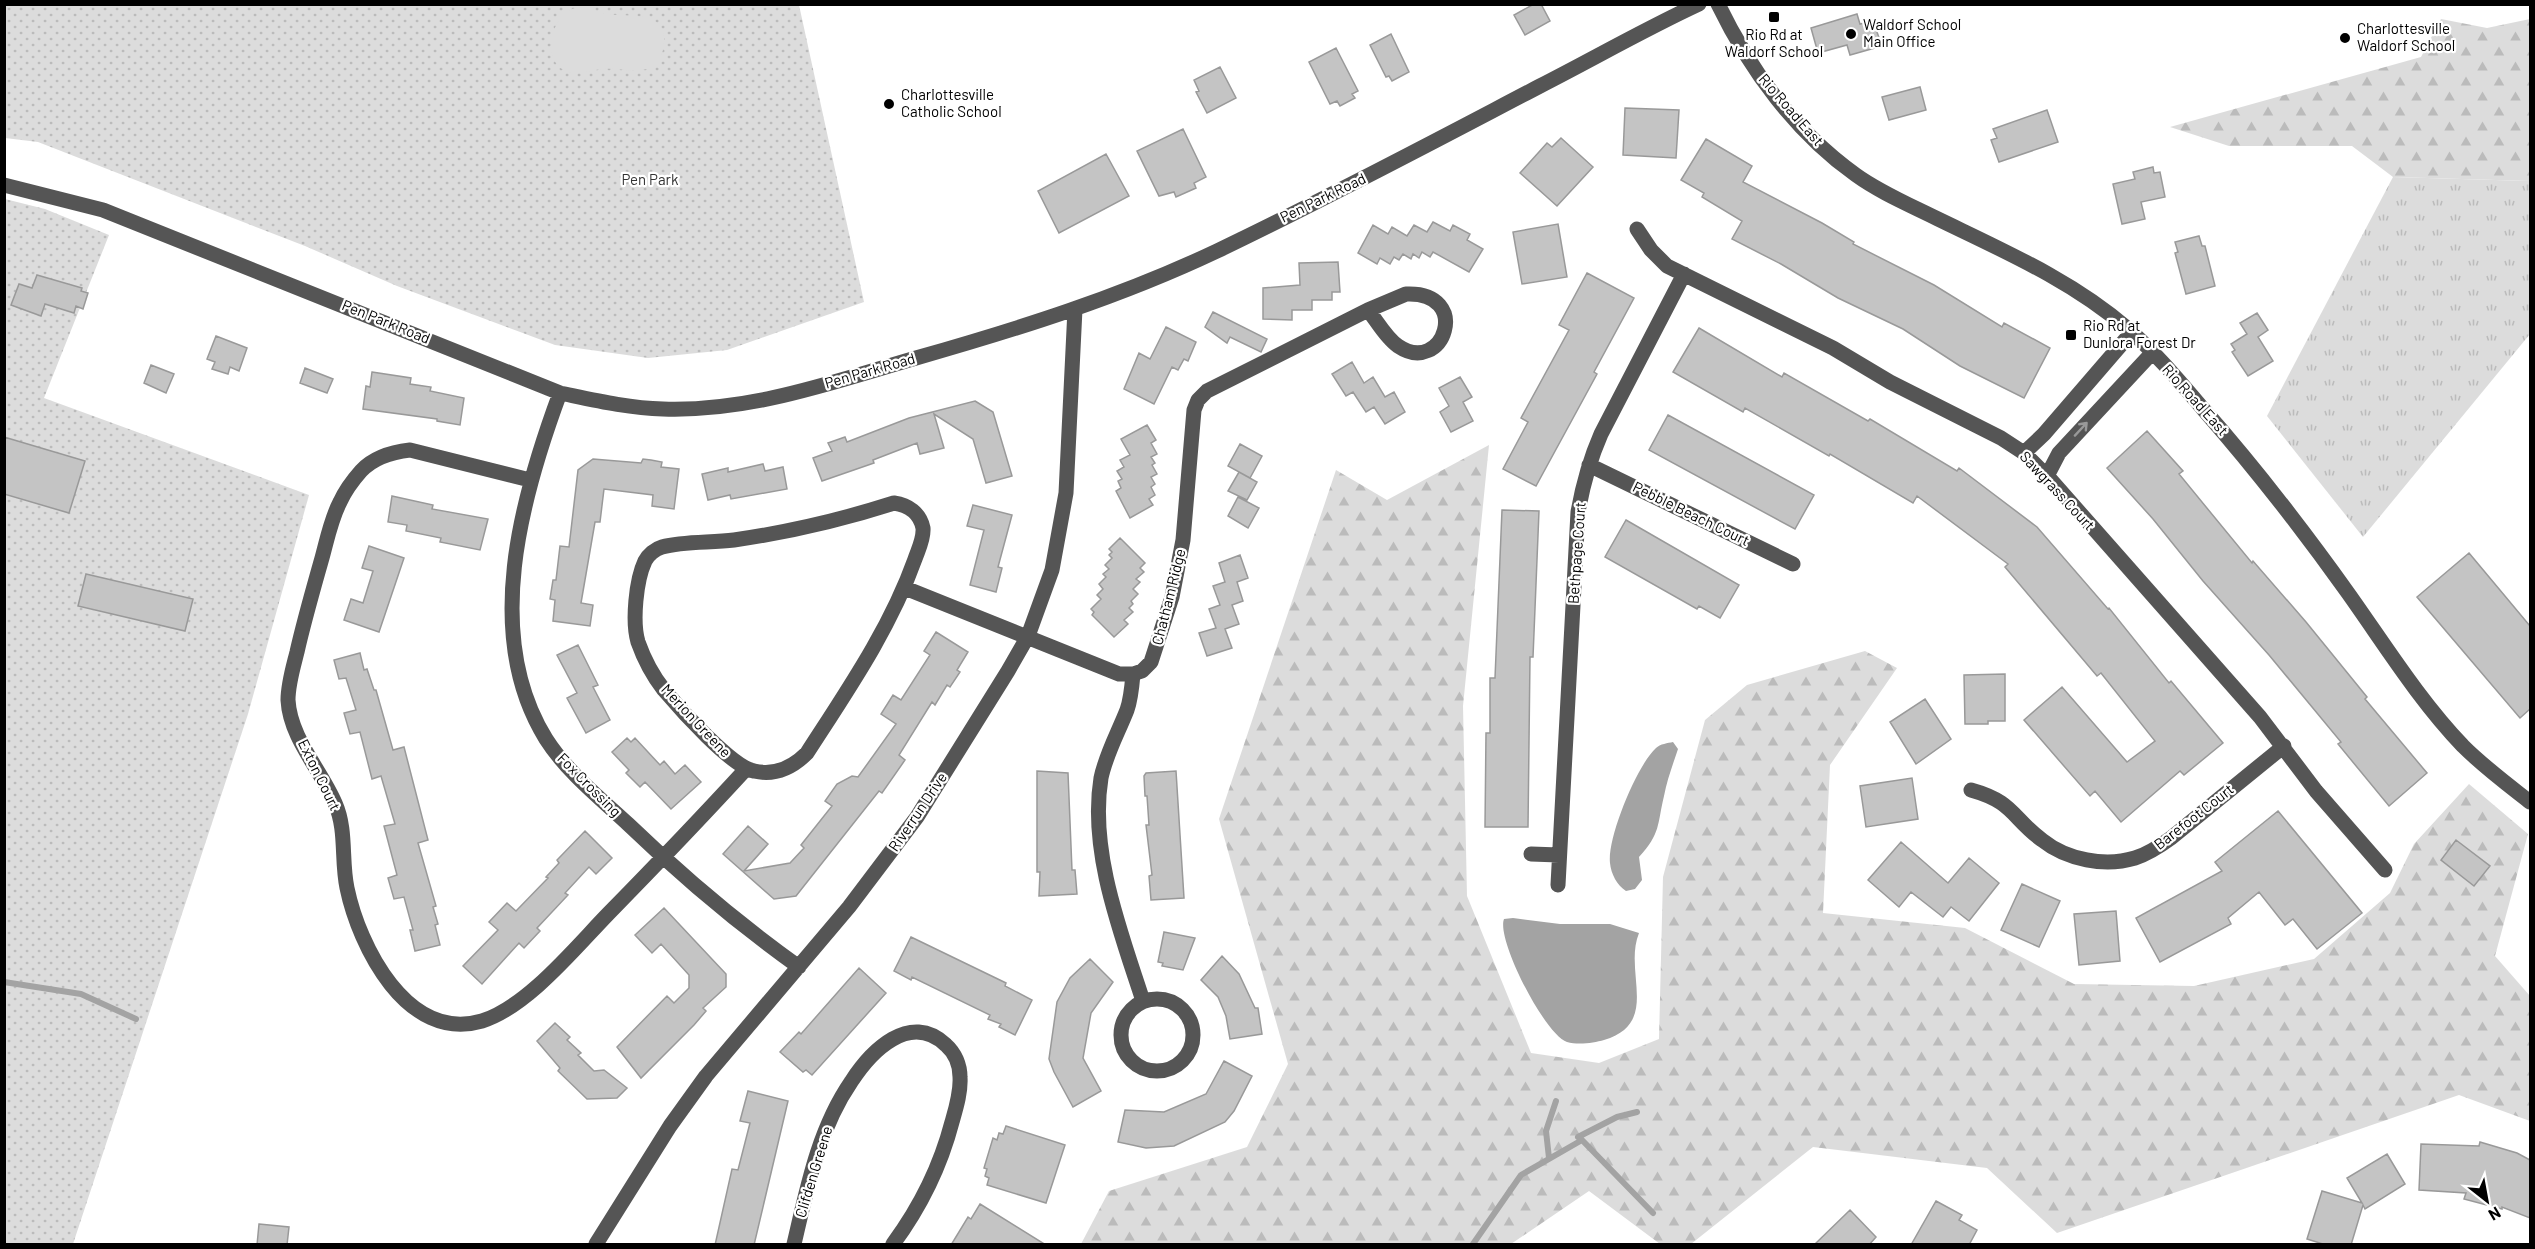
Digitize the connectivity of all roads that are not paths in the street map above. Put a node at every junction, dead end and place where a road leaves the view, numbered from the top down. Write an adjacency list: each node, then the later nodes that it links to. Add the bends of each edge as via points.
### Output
1 (1699, 4): 6 (street, Pen Park Road, via 1216,251)
2 (1718, 4): 8 (street, Rio Road East, via 1773,93 1806,132 1850,170 1889,195 2074,289)
3 (4, 185): 10 (street, Pen Park Road, via 103,210)
4 (1637, 229): 5 (street, Sawgrass Court, via 1659,259)
5 (1684, 274): 11 (street, Sawgrass Court, via 1851,357); 12 (street, Bethpage Court)
6 (1075, 309): 10 (street, Pen Park Road, via 786,396 741,404 665,409); 17 (street, Riverrun Drive, via 1066,493 1052,570)
7 (1368, 310): 7 (street, via 1406,294 1419,294 1442,307 1446,327 1434,348 1410,351 1393,341); 18 (street, Chatham Ridge, via 1207,391 1198,400 1183,540 1172,597 1150,662)
8 (2132, 332): 9 (street, Rio Road East); 11 (street)
9 (2152, 353): 13 (street, one-way to 9, via 2059,453); 22 (street, Rio Road East, via 2235,445 2316,548 2431,710 2464,747)
10 (560, 393): 14 (street, Fox Crossing)
11 (2024, 453): 13 (street, Sawgrass Court)
12 (1588, 465): 15 (street, Pebble Beach Court); 24 (street, Bethpage Court, via 1578,512)
13 (2047, 476): 19 (street, Sawgrass Court)
14 (530, 480): 25 (street, Fox Crossing, via 515,565 513,622 515,663 523,692 547,741 567,766); 25 (street, Exton Court, via 410,450 399,451 363,468 339,503 303,625 288,701 292,720 336,804 342,828 346,887 356,922 381,971 404,999 441,1021 474,1023 522,999)
15 (1793, 564)
16 (905, 588): 17 (street); 20 (street, Merion Greene, via 859,673 807,753 785,769); 20 (street, Merion Greene, via 923,530 920,519 903,504 894,503 799,529 666,546 650,554 638,587 635,614 638,640 649,668 734,762)
17 (1028, 636): 18 (street, via 1119,674); 28 (street, Riverrun Drive, via 918,817)
18 (1133, 674): 29 (street, via 1128,707 1102,777 1098,831 1102,861)
19 (2284, 746): 21 (street, Barefoot Court, via 2172,838 2154,850 2118,862 2088,860 2058,850 2042,840 2001,800); 26 (street, Sawgrass Court, via 2316,791)
20 (746, 769): 25 (street, Exton Court)
21 (1971, 790)
22 (2530, 802)
23 (1531, 854): 24 (street)
24 (1559, 855): 27 (street, Bethpage Court)
25 (663, 858): 28 (street, Fox Crossing, via 735,921)
26 (2385, 870)
27 (1558, 885)
28 (799, 967): 30 (street, Riverrun Drive, via 706,1076)
29 (1143, 1001): 29 (street, via 1170,1001 1190,1018 1193,1045 1177,1066 1164,1071 1145,1070 1128,1058 1122,1046 1124,1020)
30 (596, 1245)
31 (794, 1245): 32 (street, Clifden Greene, via 821,1142 835,1108 871,1056 886,1042 914,1032 928,1034 950,1048 960,1078 950,1129 933,1180)
32 (892, 1245)

